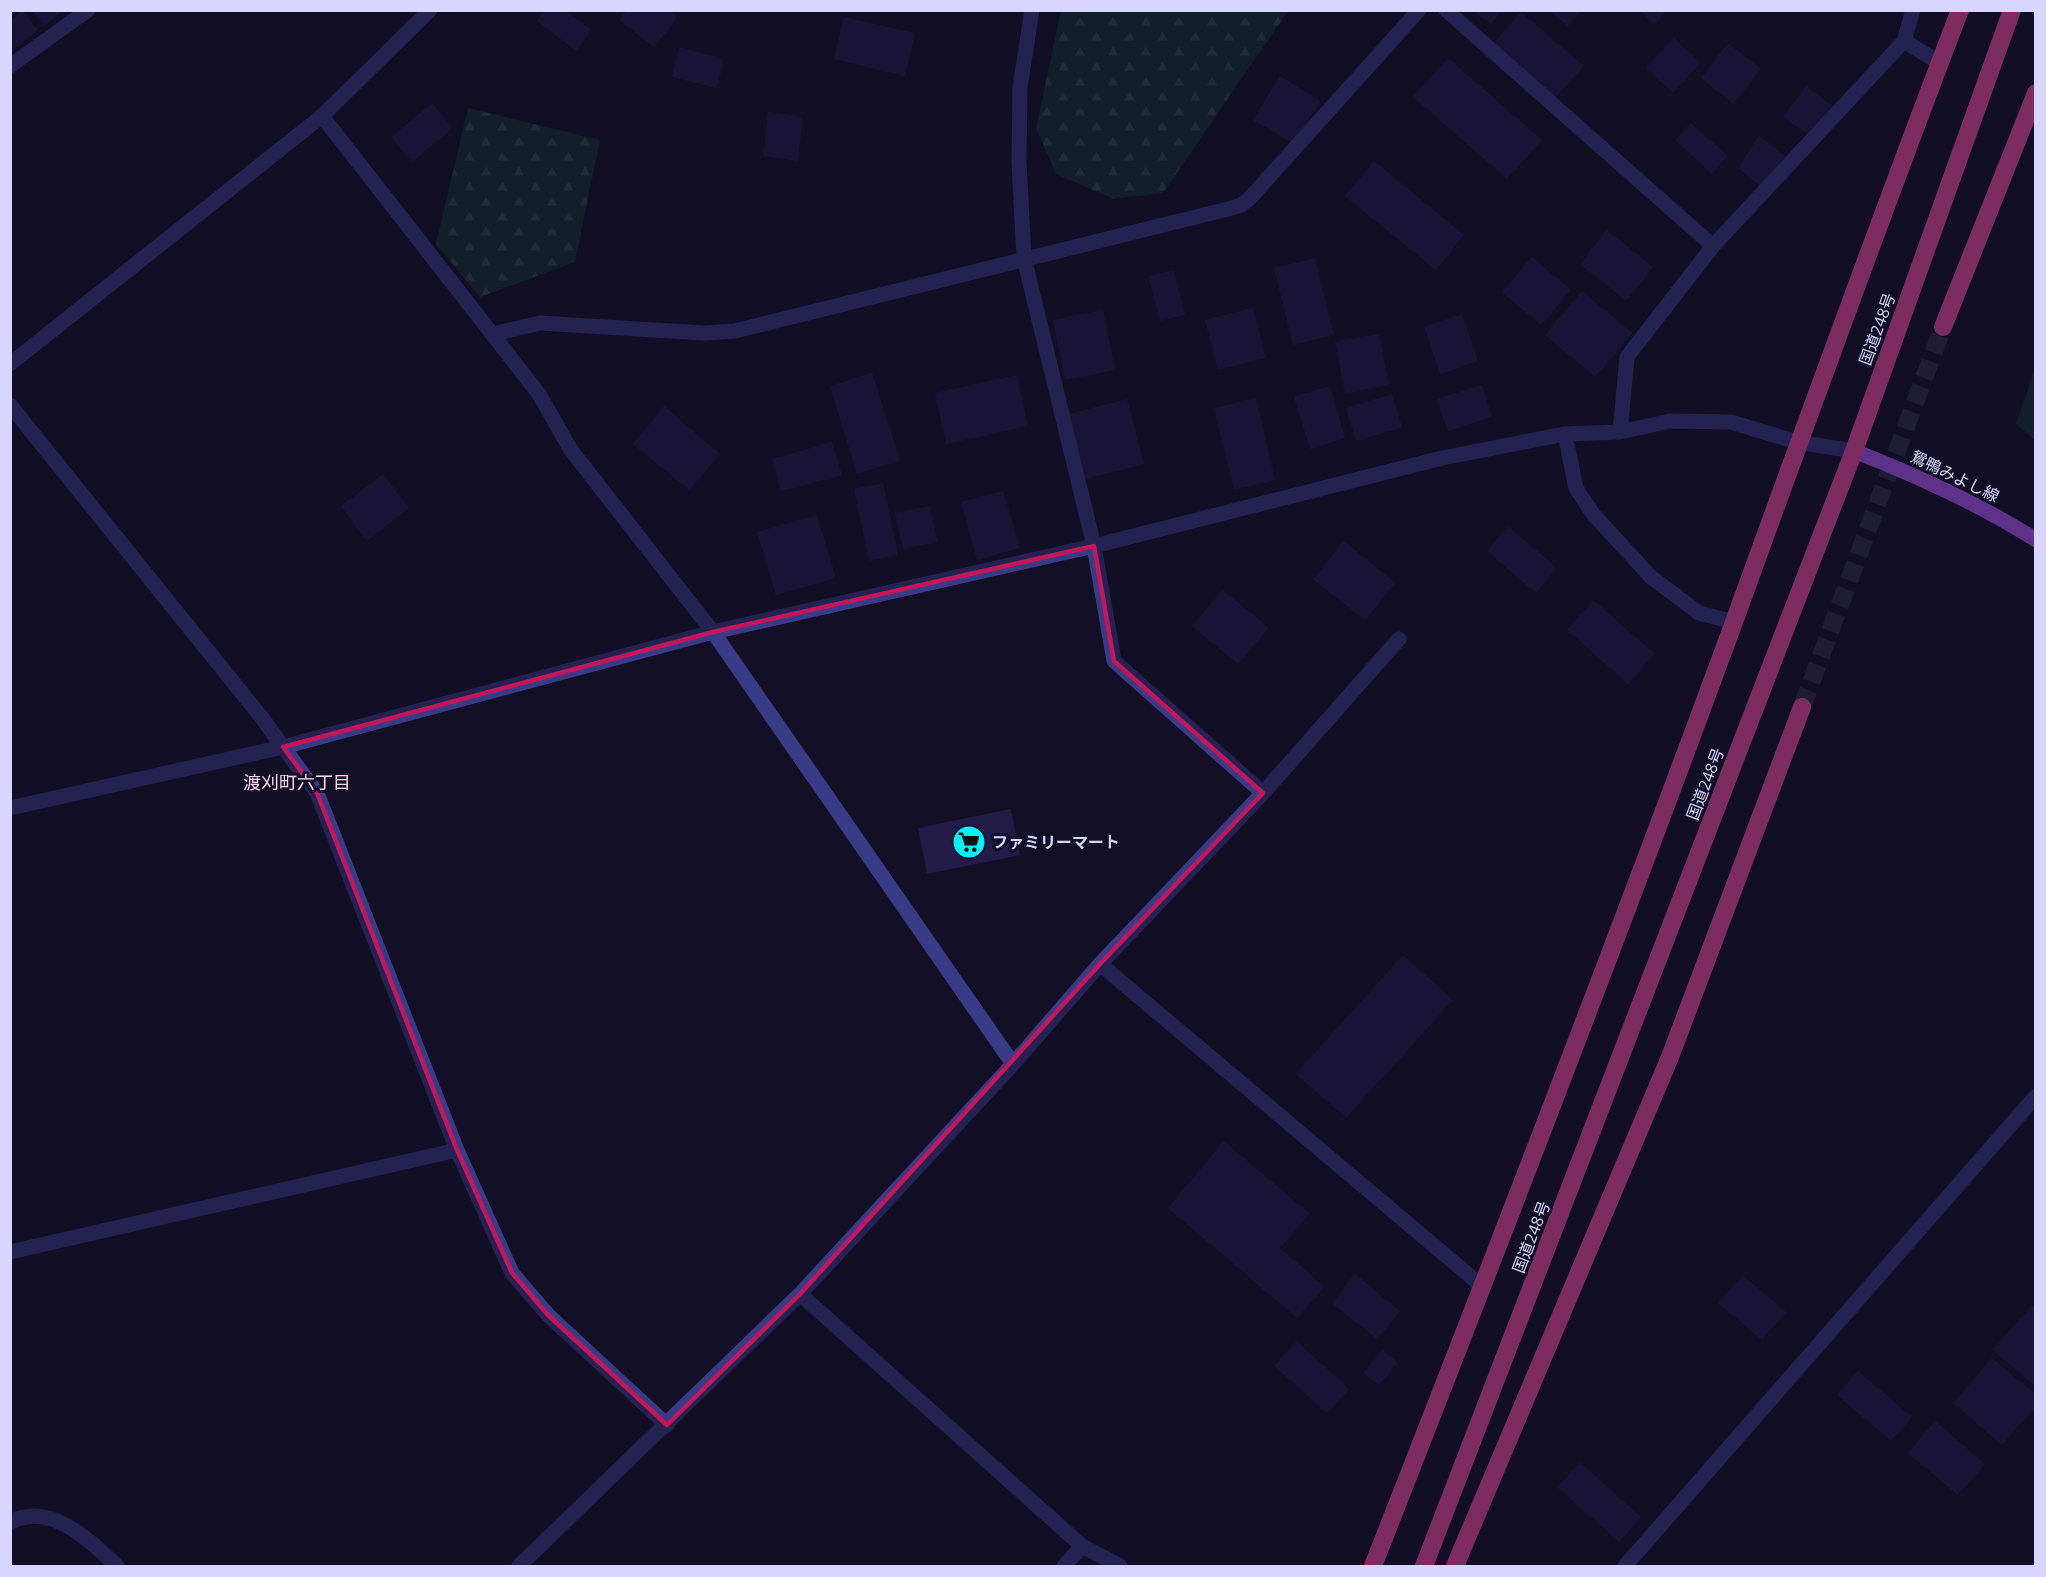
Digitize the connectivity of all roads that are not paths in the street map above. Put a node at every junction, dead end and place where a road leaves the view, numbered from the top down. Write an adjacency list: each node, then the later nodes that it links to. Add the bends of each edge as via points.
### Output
1 (88, 10): 11 (street)
2 (430, 10): 13 (street)
3 (1032, 10): 15 (street, via 1020,87)
4 (1419, 10): 15 (street, via 1240,206)
5 (1446, 10): 14 (street)
6 (1913, 10): 9 (street)
7 (1960, 10): 10 (highway, 国道248号)
8 (2012, 10): 23 (highway, 国道248号)
9 (1904, 41): 10 (street); 14 (street)
10 (1940, 63): 22 (highway, 国道248号)
11 (10, 66)
12 (2036, 93): 16 (highway)
13 (322, 116): 17 (street); 18 (street)
14 (1713, 246): 20 (street, via 1627,357)
15 (1024, 258): 17 (street, via 735,331 704,333 540,323); 25 (street)
16 (1944, 327)
17 (493, 334): 27 (street, via 539,394 571,450)
18 (10, 364)
19 (10, 405): 30 (street)
20 (1620, 432): 21 (street); 22 (street, via 1670,421 1731,423)
21 (1565, 434): 25 (street, via 1442,458); 26 (street, via 1576,488 1593,514 1651,577 1699,613)
22 (1797, 442): 23 (street); 26 (highway, 国道248号)
23 (1854, 451): 24 (main road, 鴛鴨みよし線, via 1921,477); 48 (highway, 国道248号)
24 (2036, 540)
25 (1094, 546): 27 (street); 31 (street, via 1114,661)
26 (1734, 622): 38 (highway, 国道248号)
27 (713, 632): 30 (street); 34 (street)
28 (1398, 639): 31 (street)
29 (1802, 707): 49 (highway, via 1670,1057)
30 (283, 747): 32 (street); 36 (street, via 316,793)
31 (1263, 793): 33 (street)
32 (10, 808)
33 (1100, 964): 34 (street); 38 (street)
34 (1013, 1064): 39 (street)
35 (2036, 1096): 50 (street)
36 (457, 1150): 37 (street); 40 (street, via 512,1273 548,1315)
37 (10, 1252)
38 (1482, 1287): 47 (highway, 国道248号)
39 (800, 1294): 40 (street); 42 (street)
40 (667, 1425): 44 (street)
41 (10, 1522): 43 (street, via 48,1516 86,1538)
42 (1082, 1546): 45 (street); 46 (street)
43 (117, 1566)
44 (519, 1566)
45 (1064, 1566)
46 (1120, 1566)
47 (1373, 1566)
48 (1424, 1566)
49 (1455, 1566)
50 (1624, 1566)

